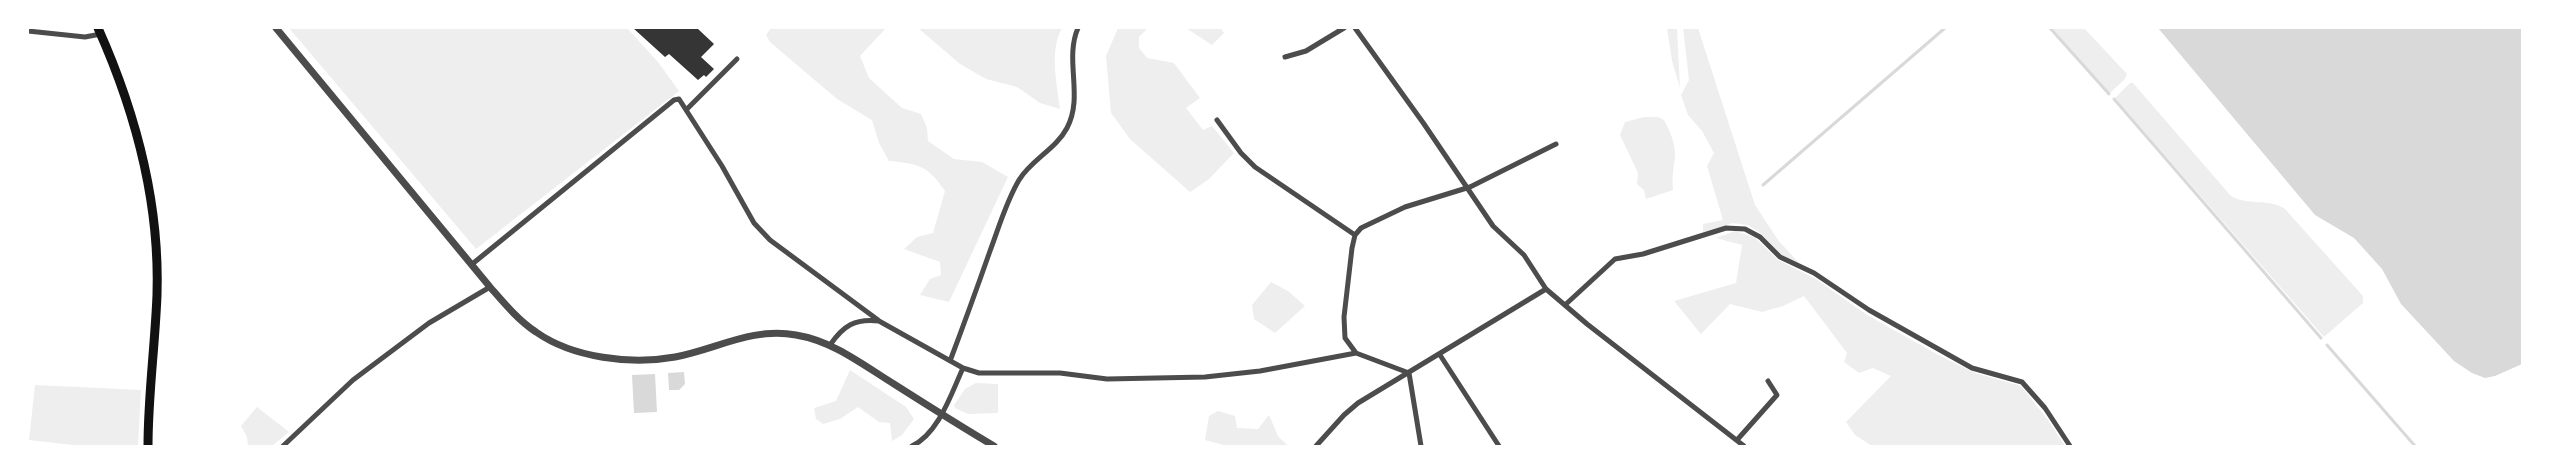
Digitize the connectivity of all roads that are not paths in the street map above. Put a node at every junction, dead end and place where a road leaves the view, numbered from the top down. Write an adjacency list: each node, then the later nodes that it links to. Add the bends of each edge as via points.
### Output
1 (276, 28): 14 (street)
2 (1078, 28): 22 (street, via 1073,38 1071,57 1075,84 1068,127 1028,168 1011,196)
3 (1344, 28): 7 (street, via 1306,51)
4 (1355, 28): 12 (street)
5 (28, 30): 6 (street, via 85,37)
6 (99, 31): 28 (main road, via 131,109 152,203 157,295)
7 (1285, 56)
8 (737, 59): 9 (street)
9 (687, 109): 14 (street, via 679,99 674,100); 18 (street, via 754,223 770,240)
10 (1217, 120): 13 (street, via 1254,167)
11 (1556, 144): 12 (street)
12 (1466, 187): 13 (street, via 1374,220); 16 (street, via 1493,226 1524,255)
13 (1355, 236): 20 (street, via 1344,317 1345,338)
14 (471, 265): 15 (street)
15 (490, 287): 19 (street, via 537,333 597,356 646,360 674,357 760,333 796,335); 29 (street, via 429,323 353,380)
16 (1546, 289): 17 (street); 21 (street)
17 (1565, 305): 27 (street); 36 (street, via 1615,259 1643,254 1726,228 1745,229 1760,237 1780,257 1814,273 1869,310 1972,368 2022,382 2045,408)
18 (879, 321): 19 (street, via 868,319 848,324); 22 (street)
19 (830, 345): 26 (street)
20 (1356, 353): 23 (street, via 1260,371 1154,379 1107,379 1052,373 979,373); 24 (street)
21 (1440, 355): 24 (street); 34 (street)
22 (950, 361): 23 (street)
23 (963, 368): 26 (street)
24 (1409, 373): 32 (street, via 1358,403); 33 (street)
25 (1768, 381): 27 (street, via 1777,395)
26 (941, 414): 30 (street, via 927,435); 31 (street)
27 (1736, 440): 35 (street)
28 (148, 446)
29 (283, 446)
30 (912, 446)
31 (994, 446)
32 (1316, 446)
33 (1421, 446)
34 (1499, 446)
35 (1744, 446)
36 (2070, 446)

